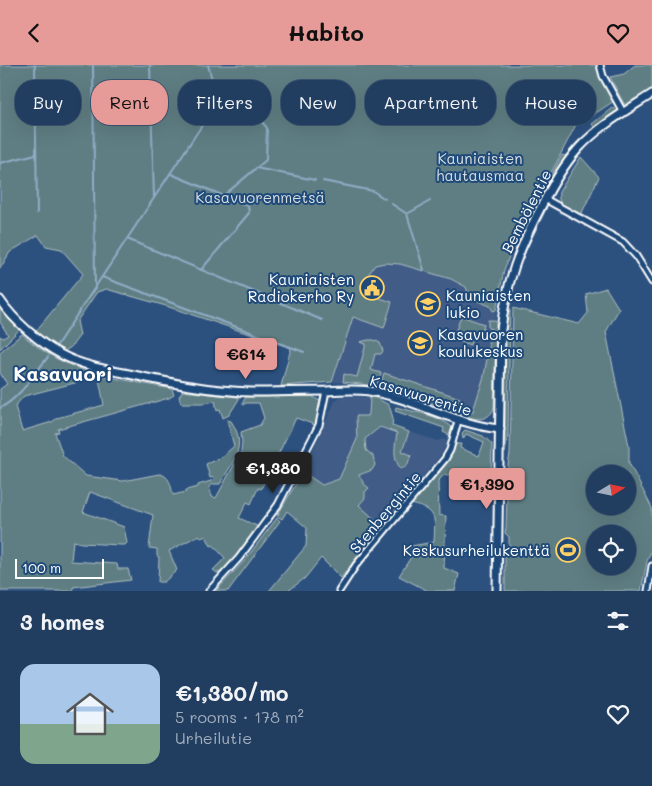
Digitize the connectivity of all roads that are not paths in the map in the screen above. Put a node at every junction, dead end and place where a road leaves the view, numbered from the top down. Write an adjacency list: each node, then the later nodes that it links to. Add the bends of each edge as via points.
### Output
1 (600, 65): 3 (street)
2 (652, 94): 3 (main road, Bembölentie)
3 (623, 113): 4 (main road, Bembölentie, via 578,149)
4 (545, 199): 5 (street, via 624,242); 9 (main road, Bembölentie, via 521,247 507,289 501,330)
5 (652, 282)
6 (0, 300): 7 (main road, Kasavuorentie, via 47,346 89,365 165,382 224,390)
7 (326, 391): 8 (main road, Kasavuorentie, via 378,393); 11 (street, via 319,425 278,505 244,552)
8 (458, 421): 9 (main road, Kasavuorentie); 12 (street, Stenbergintie, via 445,459 356,565)
9 (500, 429): 13 (main road, Bembölentie)
10 (652, 566): 14 (street)
11 (209, 591)
12 (339, 591)
13 (497, 591)
14 (648, 591)

